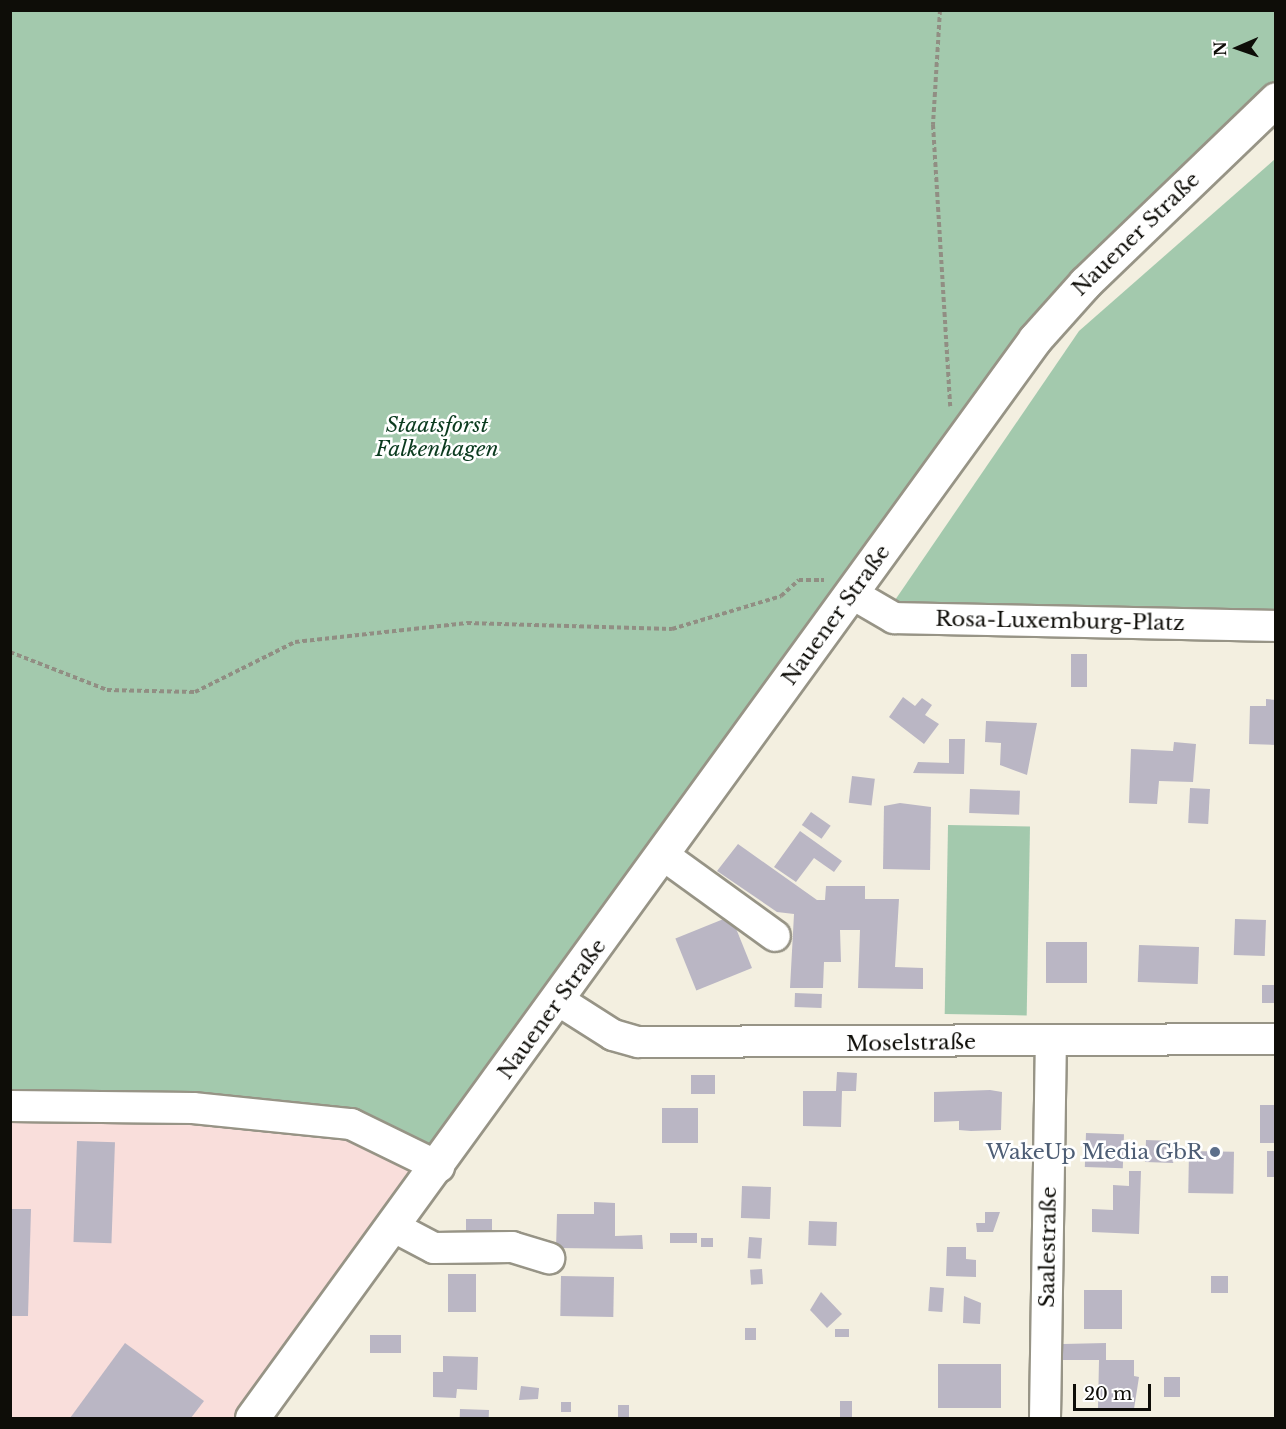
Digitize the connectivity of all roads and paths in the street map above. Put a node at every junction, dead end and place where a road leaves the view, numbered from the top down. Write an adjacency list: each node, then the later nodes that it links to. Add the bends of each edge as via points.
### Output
1 (940, 10): 3 (path, via 933,125)
2 (1275, 99): 3 (main road, Nauener Straße, via 1085,283 1035,339)
3 (953, 454): 4 (main road, Nauener Straße)
4 (854, 590): 5 (street, Rosa-Luxemburg-Platz, via 894,618); 6 (path, via 799,580 781,596 672,630 467,623 295,642 195,692 107,690); 7 (main road, Nauener Straße)
5 (1275, 626)
6 (10, 652)
7 (663, 855): 8 (street); 9 (main road, Nauener Straße)
8 (775, 936)
9 (558, 1000): 10 (street, Moselstraße, via 613,1035 638,1042); 13 (main road, Nauener Straße)
10 (1051, 1040): 11 (street, Moselstraße); 17 (street, Saalestraße)
11 (1275, 1040)
12 (10, 1106): 13 (street, via 193,1108 351,1124)
13 (439, 1167): 14 (main road, Nauener Straße)
14 (394, 1227): 15 (street, via 434,1248 512,1247); 16 (main road, Nauener Straße)
15 (549, 1258)
16 (252, 1419)
17 (1046, 1419)

